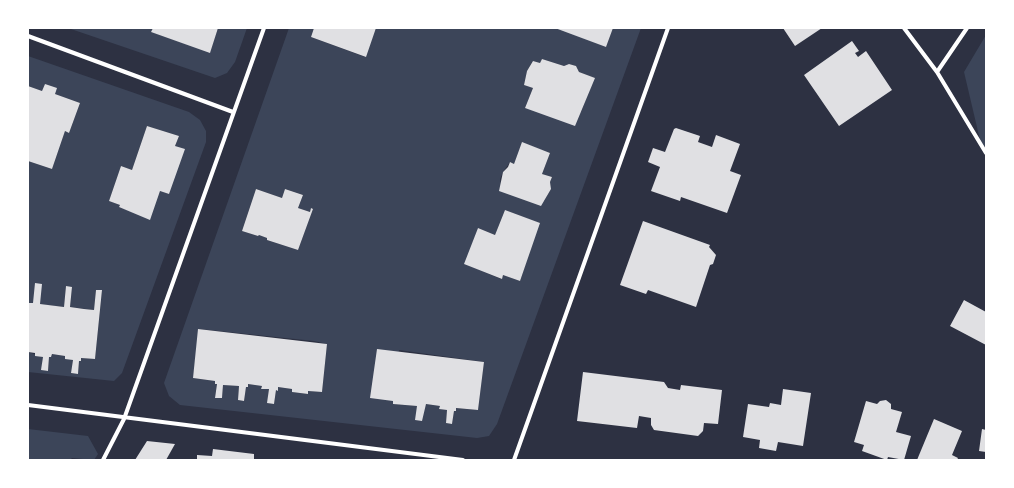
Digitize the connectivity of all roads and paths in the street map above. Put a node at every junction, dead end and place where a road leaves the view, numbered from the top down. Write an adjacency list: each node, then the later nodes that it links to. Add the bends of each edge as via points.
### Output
1 (264, 28): 7 (street)
2 (668, 28): 13 (street)
3 (904, 28): 6 (street)
4 (967, 28): 6 (street)
5 (28, 36): 7 (street)
6 (937, 72): 8 (street)
7 (233, 112): 10 (street)
8 (986, 153)
9 (28, 406): 10 (street)
10 (124, 419): 11 (street); 12 (street)
11 (103, 460)
12 (463, 460)
13 (514, 460)

